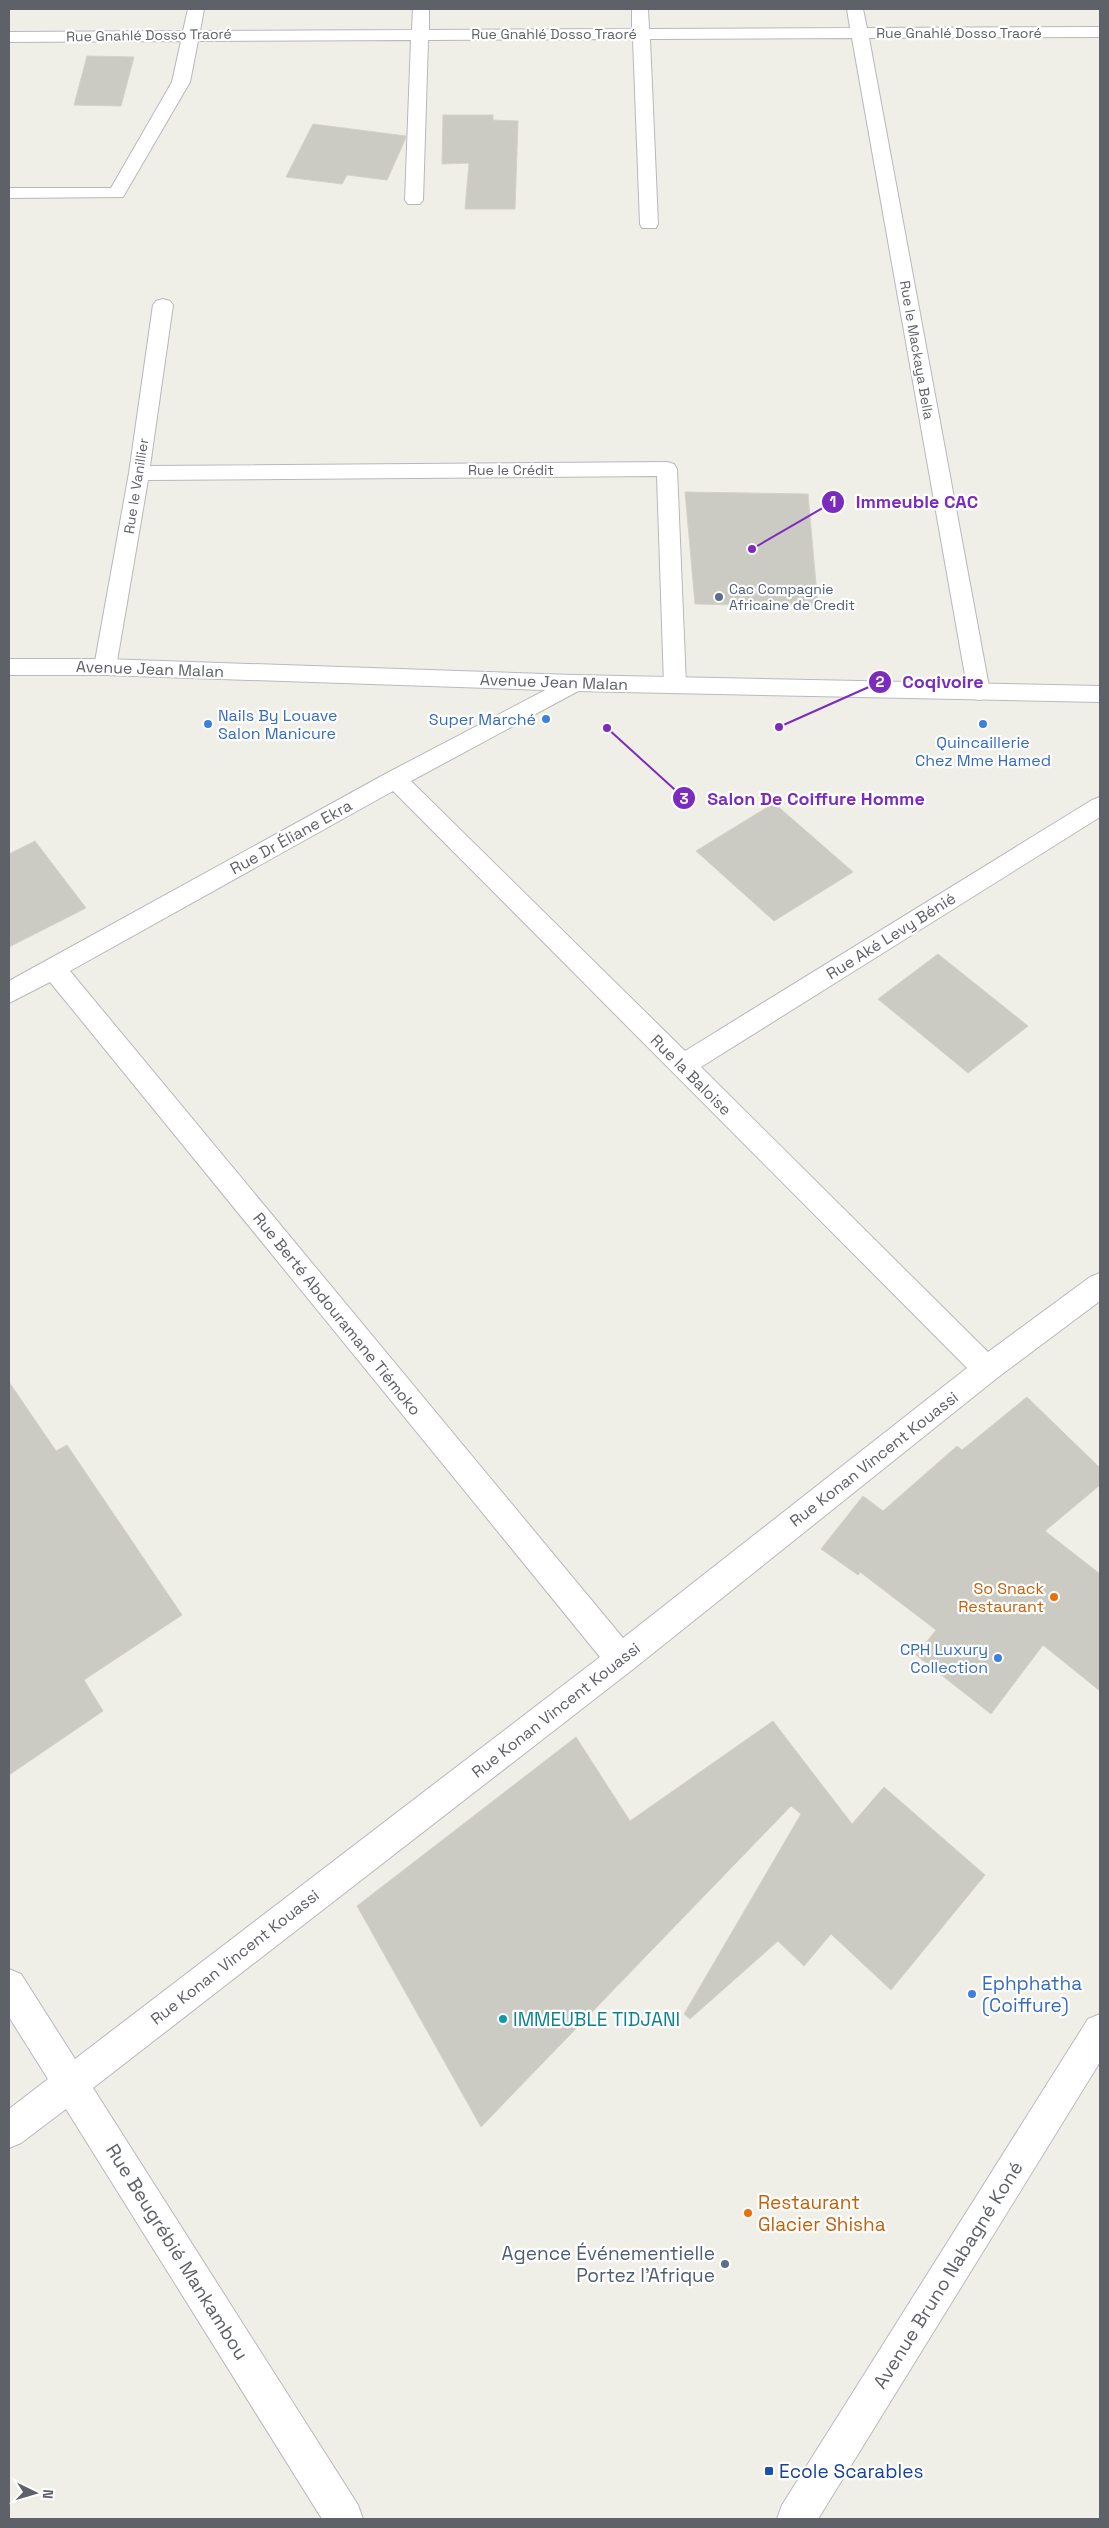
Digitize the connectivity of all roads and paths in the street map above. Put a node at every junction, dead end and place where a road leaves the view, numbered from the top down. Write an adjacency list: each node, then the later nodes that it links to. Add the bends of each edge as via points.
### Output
1 (196, 9): 6 (street)
2 (421, 9): 7 (street)
3 (640, 9): 8 (street)
4 (855, 9): 9 (street, Rue le Mackaya Bella)
5 (1100, 32): 9 (street, Rue Gnahlé Dosso Traoré, via 1080,25)
6 (191, 34): 7 (street, Rue Gnahlé Dosso Traoré); 10 (street, Rue Gnahlé Dosso Traoré); 11 (street, via 181,82 117,193)
7 (420, 34): 8 (street, Rue Gnahlé Dosso Traoré); 12 (street)
8 (642, 34): 9 (street, Rue Gnahlé Dosso Traoré); 13 (street)
9 (859, 34): 20 (street, Rue le Mackaya Bella)
10 (9, 37)
11 (9, 193)
12 (414, 200)
13 (649, 224)
14 (164, 305): 15 (street, Rue le Vanillier)
15 (139, 473): 17 (street, Rue le Vanillier); 19 (street, Rue le Crédit, via 667,469)
16 (9, 667): 17 (street, Avenue Jean Malan)
17 (105, 667): 18 (street, Avenue Jean Malan)
18 (574, 683): 19 (street, Avenue Jean Malan); 22 (street, Rue Dr Éliane Ekra)
19 (676, 685): 20 (street, Avenue Jean Malan)
20 (979, 692): 21 (street, Avenue Jean Malan)
21 (1100, 694)
22 (395, 779): 24 (street, Rue Dr Éliane Ekra); 26 (street, Rue la Baloise)
23 (1100, 806): 26 (street, Rue Aké Levy Bénié)
24 (53, 968): 25 (street, Rue Dr Éliane Ekra); 29 (street, Rue Berté Abdouramane Tiémoko)
25 (9, 993)
26 (682, 1066): 28 (street, Rue la Baloise)
27 (1100, 1285): 28 (street, Rue Konan Vincent Kouassi)
28 (987, 1369): 29 (street, Rue Konan Vincent Kouassi)
29 (621, 1659): 32 (street, Rue Konan Vincent Kouassi)
30 (9, 1986): 32 (street, Rue Beugrébié Mankambou)
31 (1100, 2031): 35 (street, Avenue Bruno Nabagné Koné)
32 (71, 2084): 33 (street, Rue Konan Vincent Kouassi); 34 (street, Rue Beugrébié Mankambou)
33 (9, 2131)
34 (344, 2519)
35 (796, 2519)

